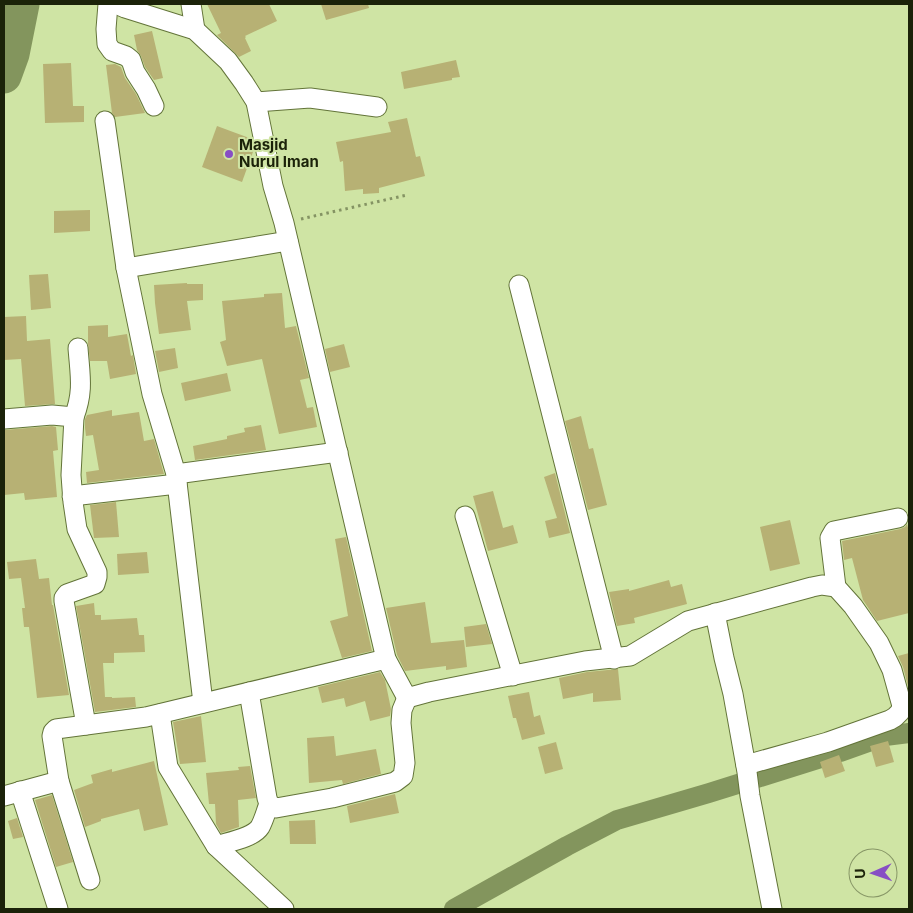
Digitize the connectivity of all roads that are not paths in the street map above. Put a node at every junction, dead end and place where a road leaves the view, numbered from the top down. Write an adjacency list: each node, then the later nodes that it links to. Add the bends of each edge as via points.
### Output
1 (108, 4): 6 (street, via 106,44 131,60)
2 (116, 4): 4 (street)
3 (190, 4): 4 (street)
4 (195, 30): 5 (street, via 228,62)
5 (256, 102): 7 (street, via 310,98); 9 (street)
6 (154, 106)
7 (377, 106)
8 (105, 120): 10 (street)
9 (286, 232): 10 (street); 15 (street)
10 (126, 268): 16 (street, via 152,394)
11 (519, 285): 23 (street)
12 (78, 348): 13 (street, via 81,396)
13 (74, 417): 14 (street, via 52,415); 17 (street)
14 (4, 419)
15 (338, 452): 16 (street); 22 (street)
16 (176, 479): 17 (street); 27 (street)
17 (72, 496): 29 (street, via 77,529 98,577 94,584 64,598)
18 (465, 516): 24 (street)
19 (898, 518): 20 (street, via 834,531 830,538)
20 (836, 587): 21 (street, via 817,586); 30 (street, via 879,643 892,670 902,706 900,712 890,720)
21 (715, 614): 23 (street, via 688,621 630,656); 30 (street)
22 (386, 659): 25 (street); 26 (street)
23 (614, 659): 24 (street, via 585,661)
24 (513, 676): 26 (street)
25 (249, 692): 27 (street); 33 (street)
26 (407, 698): 33 (street, via 401,723 403,776 395,782 332,798 276,808)
27 (203, 703): 28 (street)
28 (160, 714): 29 (street); 34 (street, via 168,766)
29 (86, 724): 31 (street, via 56,729 52,734)
30 (747, 768): 38 (street)
31 (60, 782): 32 (street); 35 (street)
32 (12, 794): 36 (street)
33 (269, 804): 34 (street, via 259,829)
34 (216, 846): 37 (street)
35 (90, 880)
36 (58, 909)
37 (284, 909)
38 (772, 909)

